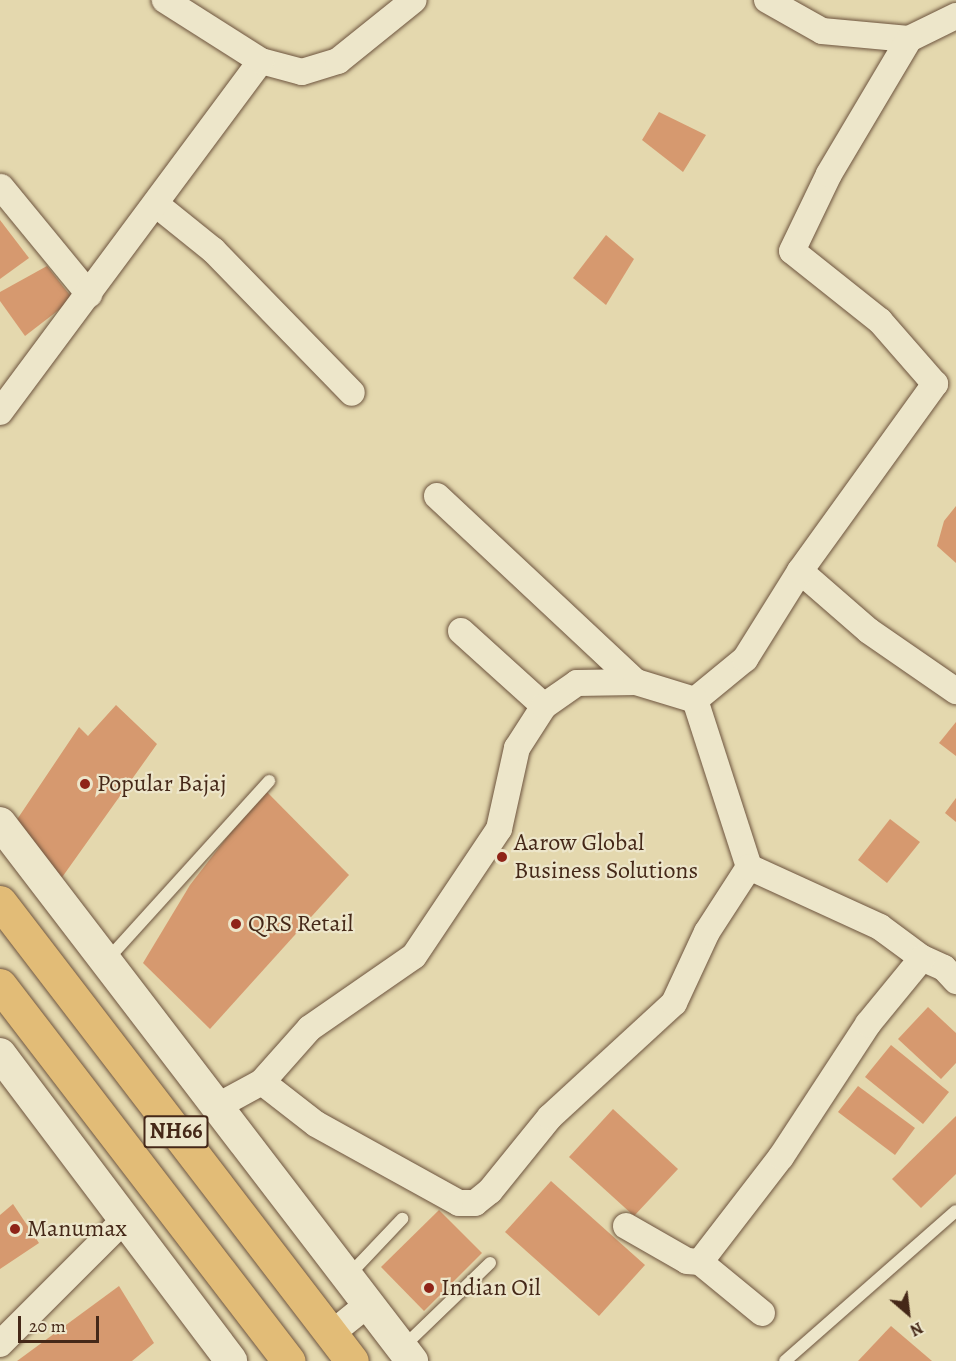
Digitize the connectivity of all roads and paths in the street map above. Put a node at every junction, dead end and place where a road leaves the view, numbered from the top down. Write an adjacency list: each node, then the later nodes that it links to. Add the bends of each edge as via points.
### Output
1 (165, 0): 6 (street)
2 (414, 0): 6 (street, via 338,61 302,72)
3 (766, 0): 5 (street, via 822,31)
4 (956, 16): 5 (street)
5 (909, 39): 13 (street, via 829,174 792,251 880,321 935,384)
6 (261, 61): 8 (street)
7 (1, 187): 9 (street)
8 (157, 205): 9 (street); 10 (street, via 213,250)
9 (89, 294): 11 (street)
10 (352, 393)
11 (0, 412)
12 (437, 495): 15 (street)
13 (800, 571): 16 (street, via 869,631); 17 (street, via 745,659)
14 (461, 631): 18 (street)
15 (636, 682): 17 (street); 18 (street, via 577,683)
16 (956, 691)
17 (695, 700): 21 (street)
18 (544, 706): 28 (street, via 517,748 499,829 414,956 310,1028)
19 (269, 781): 24 (lane)
20 (0, 823): 24 (street)
21 (749, 867): 23 (street, via 880,927); 28 (street, via 707,932 674,1003 550,1117 490,1191 475,1203 459,1203 316,1124)
22 (0, 902): 39 (highway, NH66)
23 (922, 958): 25 (street, via 944,968); 34 (street, via 868,1024 781,1157)
24 (105, 962): 29 (street)
25 (956, 981)
26 (0, 985): 43 (highway, NH66)
27 (0, 1054): 32 (street)
28 (262, 1082): 29 (street)
29 (216, 1107): 36 (street)
30 (956, 1210): 45 (lane)
31 (402, 1219): 36 (lane)
32 (123, 1221): 40 (street); 42 (street)
33 (626, 1226): 34 (street, via 687,1261)
34 (700, 1262): 38 (street)
35 (490, 1263): 41 (lane)
36 (348, 1276): 37 (street)
37 (368, 1304): 39 (street); 41 (street)
38 (762, 1313)
39 (331, 1334): 44 (highway, NH66)
40 (0, 1344)
41 (407, 1354)
42 (231, 1361)
43 (288, 1361)
44 (352, 1361)
45 (785, 1361)

